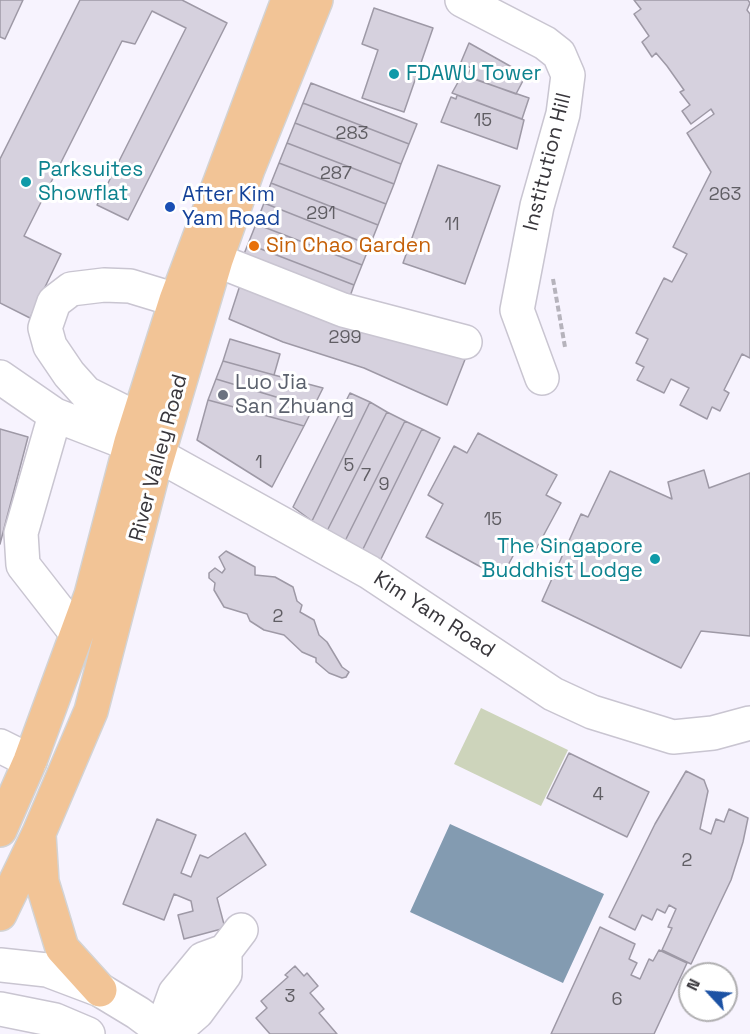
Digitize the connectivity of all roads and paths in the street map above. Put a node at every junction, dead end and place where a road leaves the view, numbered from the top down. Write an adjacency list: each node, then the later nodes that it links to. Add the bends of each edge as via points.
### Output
1 (288, 0): 5 (main road, River Valley Road)
2 (316, 0): 4 (main road, River Valley Road)
3 (462, 0): 8 (street, Institution Hill, via 545,43 559,54 568,75 563,114 537,206 517,310)
4 (216, 260): 6 (street, via 343,310); 10 (main road, River Valley Road)
5 (176, 300): 10 (main road, River Valley Road); 10 (street, via 130,286 70,289 54,302 45,328 50,346 69,374)
6 (465, 342)
7 (0, 377): 9 (street)
8 (542, 378)
9 (55, 415): 10 (street); 11 (street, via 21,533 23,565)
10 (142, 439): 11 (main road, River Valley Road); 12 (street, Kim Yam Road, via 369,572 553,694 592,712 673,737 713,733); 16 (main road, River Valley Road, via 91,711)
11 (76, 633): 14 (main road, River Valley Road)
12 (750, 723)
13 (0, 746): 14 (street)
14 (30, 761): 15 (main road, River Valley Road)
15 (0, 830)
16 (39, 833): 17 (main road, River Valley Road); 20 (main road, via 42,882 62,948)
17 (0, 914)
18 (233, 941): 22 (street, via 203,958 175,993)
19 (0, 965): 20 (street, via 47,970)
20 (100, 990): 22 (street)
21 (0, 1009): 23 (street, via 55,1020)
22 (165, 1032)
23 (88, 1034)

